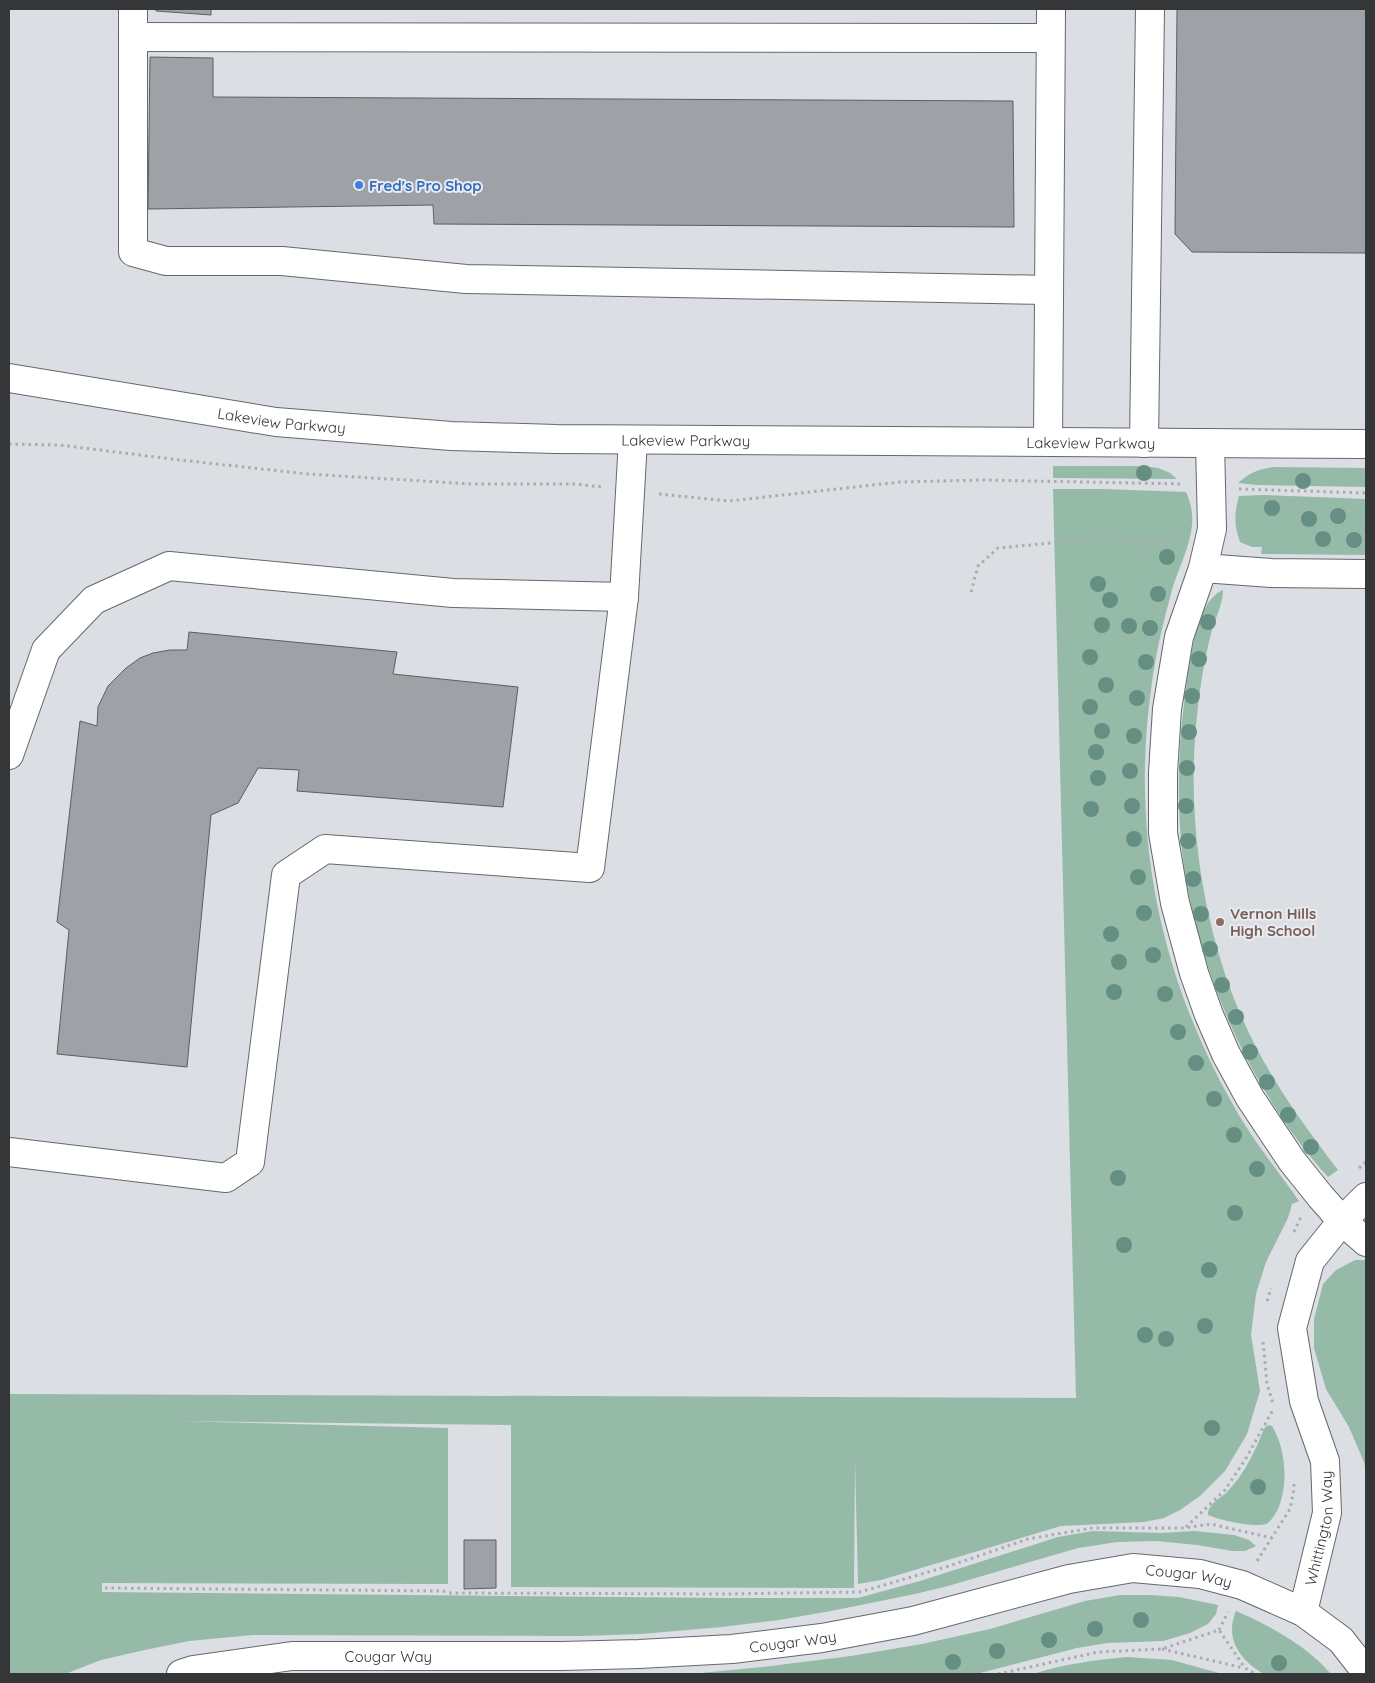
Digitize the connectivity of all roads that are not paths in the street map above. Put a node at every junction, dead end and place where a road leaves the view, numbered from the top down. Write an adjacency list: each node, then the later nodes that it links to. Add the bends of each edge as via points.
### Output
1 (132, 9): 4 (street)
2 (1051, 9): 5 (street)
3 (1150, 9): 10 (street)
4 (132, 37): 5 (street); 6 (street, via 132,252 166,261 282,261 466,279)
5 (1050, 38): 6 (street)
6 (1049, 290): 9 (street)
7 (9, 378): 8 (street, Lakeview Parkway, via 276,422 451,436)
8 (633, 440): 9 (street, Lakeview Parkway); 15 (street)
9 (1048, 442): 10 (street, Lakeview Parkway)
10 (1144, 443): 11 (street, Lakeview Parkway)
11 (1210, 443): 12 (street, Lakeview Parkway); 13 (street, via 1212,529)
12 (1366, 444)
13 (1203, 568): 14 (street); 19 (street, via 1179,637 1167,709 1162,773 1163,833 1175,903 1194,973 1226,1054 1250,1098 1292,1161)
14 (1366, 574)
15 (624, 597): 16 (street, via 453,594 170,566 94,600 46,650); 17 (street, via 590,868 325,849 286,875 250,1162 226,1178)
16 (9, 755)
17 (9, 1152)
18 (1366, 1197): 19 (street, Whittington Way)
19 (1342, 1221): 20 (street); 21 (street, Whittington Way, via 1310,1260 1292,1328 1304,1401 1326,1469 1327,1513)
20 (1366, 1242)
21 (1304, 1612): 22 (street, Cougar Way, via 1341,1640); 23 (street, Cougar Way, via 1242,1585 1208,1576 1133,1568 1069,1579 913,1621 822,1638 732,1649 571,1656 292,1656)
22 (1366, 1672)
23 (181, 1674)

